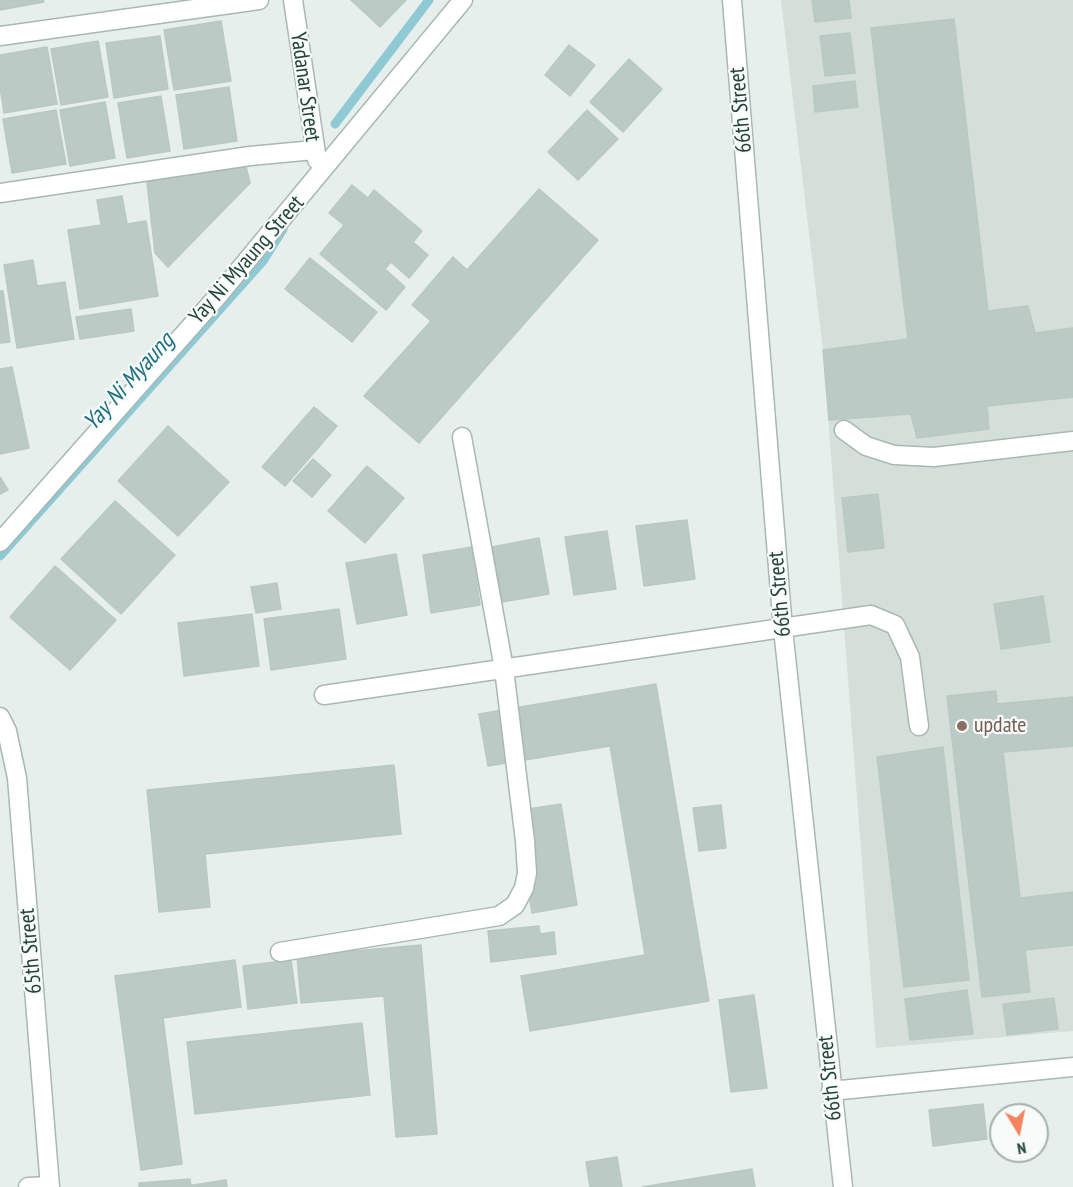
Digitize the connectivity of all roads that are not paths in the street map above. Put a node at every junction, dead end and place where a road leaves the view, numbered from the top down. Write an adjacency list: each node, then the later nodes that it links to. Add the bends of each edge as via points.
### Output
1 (259, 0): 5 (street)
2 (293, 0): 6 (street, Yadanar Street)
3 (464, 0): 7 (street, Yay Ni Myaung Street)
4 (732, 0): 13 (street, 66th Street)
5 (0, 36)
6 (314, 150): 7 (street, Yadanar Street); 8 (street)
7 (322, 173): 12 (street, Yay Ni Myaung Street)
8 (0, 193)
9 (844, 430): 11 (street, via 866,446 894,455 924,457)
10 (462, 437): 14 (street)
11 (1073, 441)
12 (0, 542)
13 (783, 629): 14 (street); 17 (street, via 871,615 895,624 910,657); 20 (street, 66th Street)
14 (504, 669): 15 (street); 18 (street, via 526,863 524,888 515,905 498,916)
15 (324, 695)
16 (0, 717): 21 (street, 65th Street, via 17,778)
17 (920, 726)
18 (280, 952)
19 (1073, 1067): 20 (street)
20 (831, 1091): 23 (street, 66th Street)
21 (50, 1186): 22 (street)
22 (28, 1187)
23 (843, 1187)

